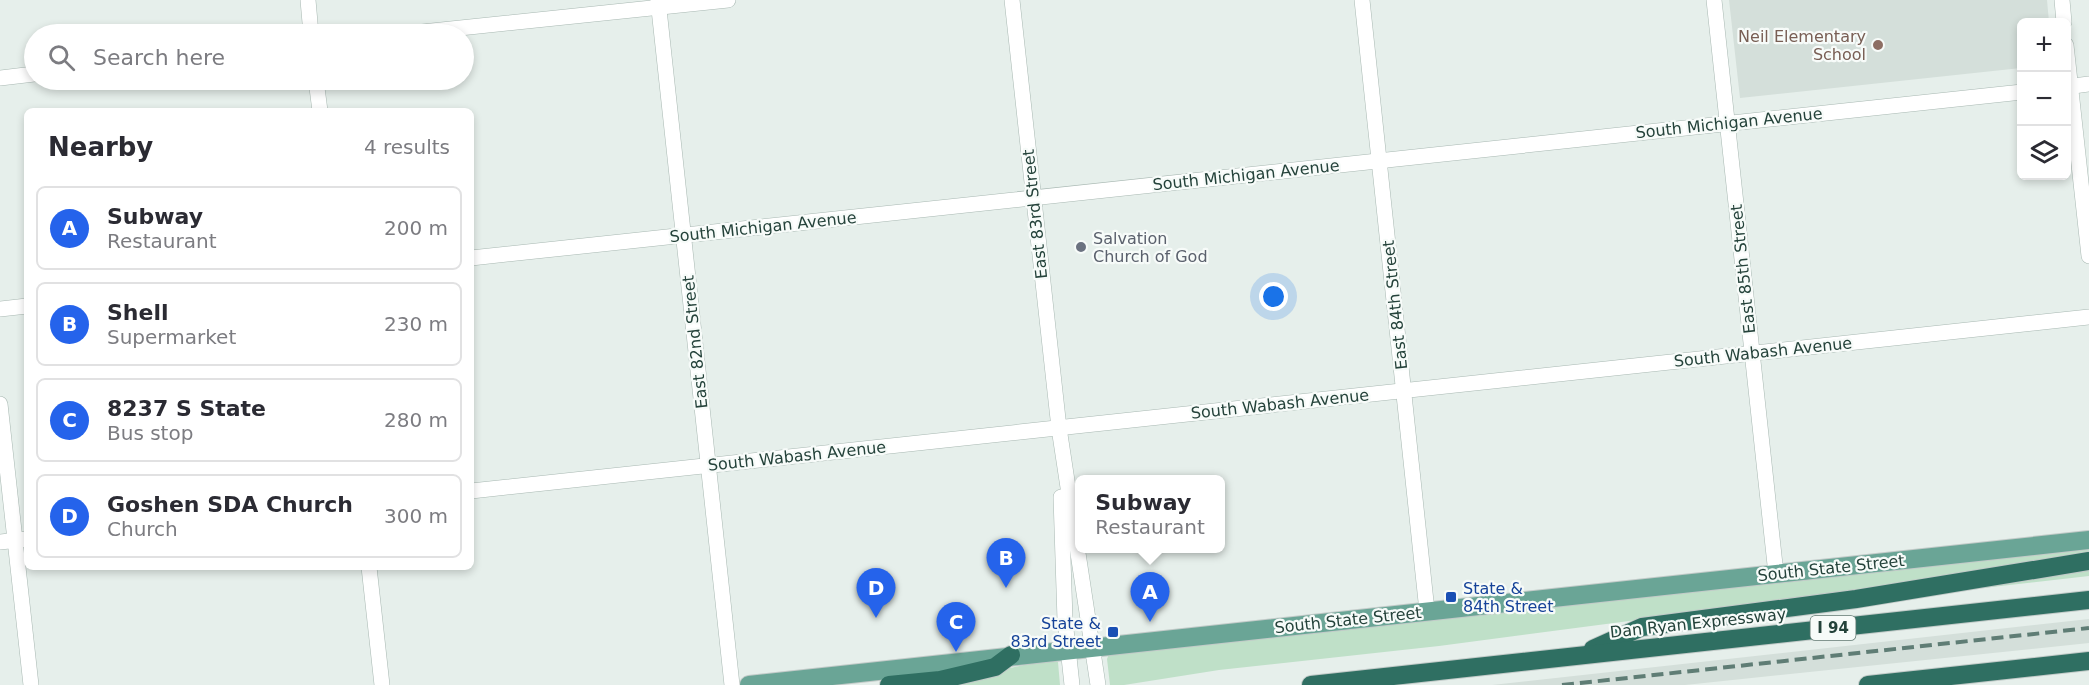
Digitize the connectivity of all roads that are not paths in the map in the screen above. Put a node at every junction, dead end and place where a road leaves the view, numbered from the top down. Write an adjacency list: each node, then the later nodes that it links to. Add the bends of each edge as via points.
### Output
1 (308, 0): 9 (street)
2 (728, 0): 7 (street)
3 (1011, 0): 21 (street, East 83rd Street)
4 (1362, 0): 20 (street, East 84th Street)
5 (1714, 0): 19 (street, East 85th Street)
6 (2062, 0): 8 (street)
7 (658, 4): 10 (street); 22 (street, East 82nd Street)
8 (2064, 18)
9 (311, 24)
10 (474, 26)
11 (24, 75): 12 (street)
12 (0, 78)
13 (2089, 84): 14 (street)
14 (2071, 86)
15 (317, 90): 18 (street)
16 (2017, 93): 19 (street, South Michigan Avenue)
17 (2071, 103): 23 (street)
18 (320, 108)
19 (1727, 123): 20 (street, South Michigan Avenue); 28 (street, East 85th Street)
20 (1379, 161): 21 (street, South Michigan Avenue); 29 (street, East 84th Street)
21 (1034, 198): 22 (street, South Michigan Avenue); 31 (street, East 83rd Street)
22 (683, 236): 24 (street, South Michigan Avenue); 32 (street, East 82nd Street)
23 (2089, 256)
24 (474, 258)
25 (24, 306): 26 (street)
26 (0, 309)
27 (2089, 317): 28 (street, South Wabash Avenue)
28 (1752, 354): 29 (street, South Wabash Avenue); 40 (street, East 85th Street)
29 (1404, 391): 31 (street, South Wabash Avenue); 42 (street, East 84th Street)
30 (0, 404): 36 (street)
31 (1059, 428): 32 (street, South Wabash Avenue); 34 (street, East 83rd Street); 44 (street, East 83rd Street)
32 (708, 465): 33 (street, South Wabash Avenue); 50 (street, East 82nd Street)
33 (474, 491)
34 (1075, 531)
35 (2089, 540): 40 (main road, South State Street)
36 (14, 541): 48 (street)
37 (1078, 553): 43 (street, East 83rd Street)
38 (2089, 561): 46 (highway, via 1856,599 1642,627)
39 (369, 570): 49 (street)
40 (1776, 574): 42 (main road, South State Street)
41 (2089, 600): 46 (highway, Dan Ryan Expressway / I 94)
42 (1427, 611): 43 (main road, South State Street)
43 (1093, 647): 44 (main road, South State Street); 54 (street, East 83rd Street)
44 (1068, 650): 45 (main road, South State Street); 53 (street, East 83rd Street)
45 (1011, 656): 51 (main road, South State Street); 52 (highway, via 995,667 940,680)
46 (1578, 656): 55 (highway, Dan Ryan Expressway / I 94)
47 (2089, 662): 56 (highway)
48 (31, 685)
49 (382, 685)
50 (732, 685)
51 (749, 685)
52 (889, 685)
53 (1072, 685)
54 (1098, 685)
55 (1311, 685)
56 (1868, 685)

